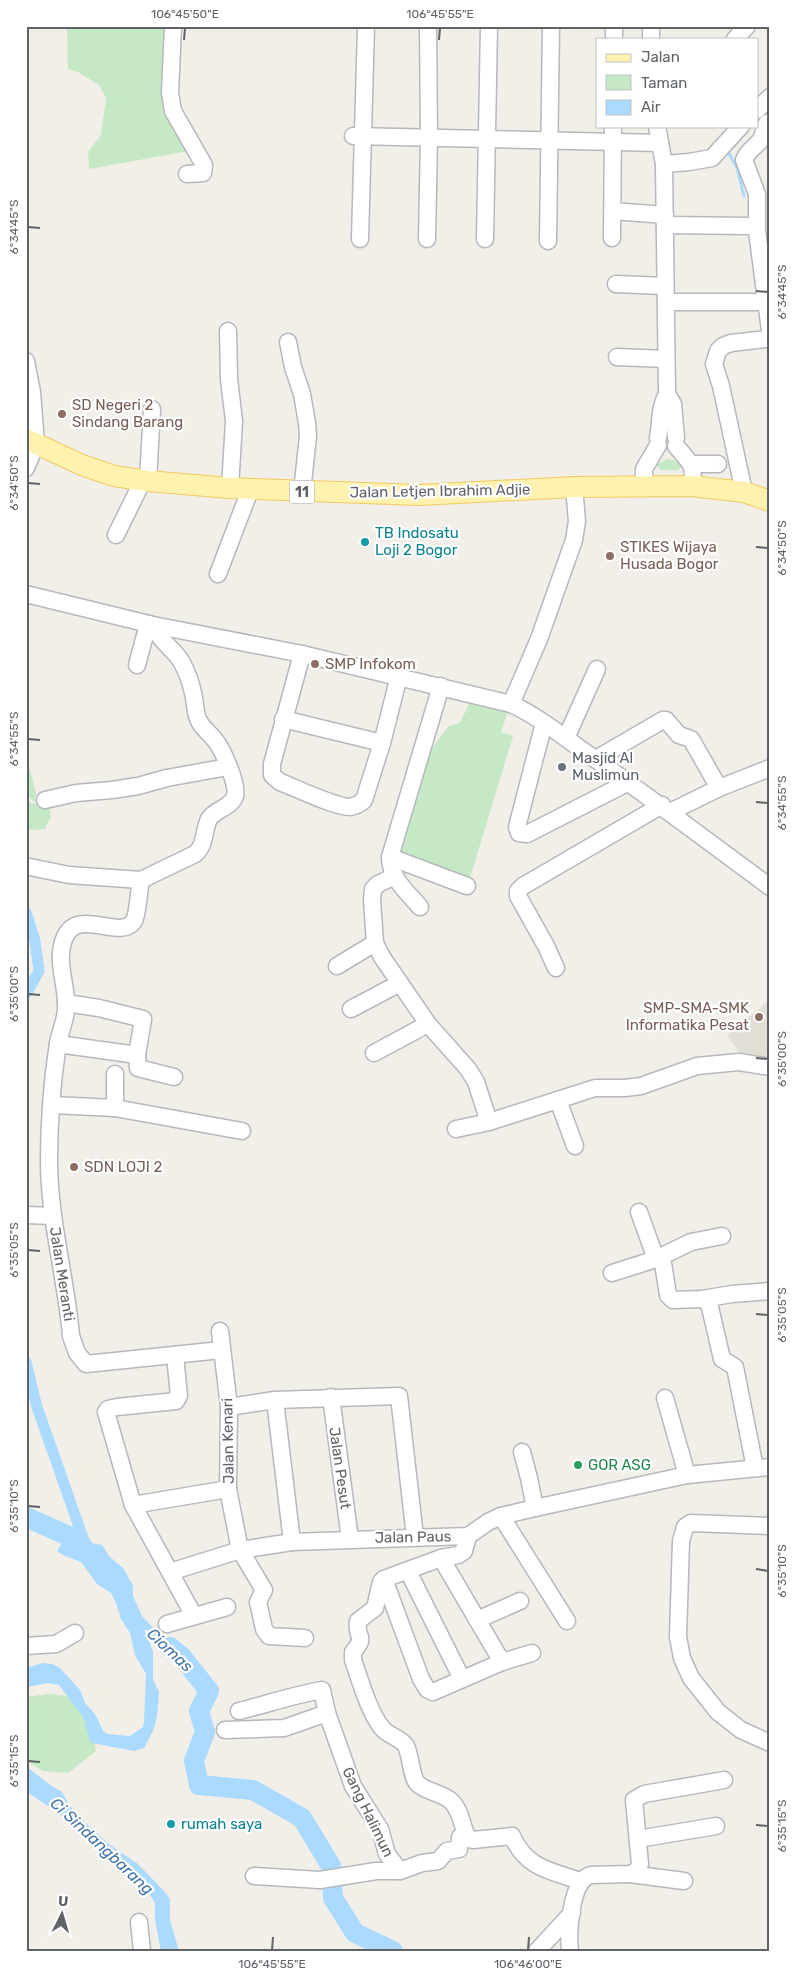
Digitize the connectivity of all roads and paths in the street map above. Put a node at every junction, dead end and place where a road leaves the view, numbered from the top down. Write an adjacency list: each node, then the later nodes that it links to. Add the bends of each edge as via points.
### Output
1 (173, 26): 20 (street, via 170,93 173,111 204,165 203,173)
2 (366, 26): 14 (street)
3 (428, 26): 15 (street)
4 (489, 26): 16 (street)
5 (551, 26): 17 (street)
6 (747, 26): 7 (street)
7 (736, 38)
8 (770, 97): 9 (street)
9 (758, 109)
10 (770, 122): 33 (street, via 762,132 761,140 744,160 757,194 757,231)
11 (657, 128): 18 (street)
12 (736, 131): 19 (street, via 712,158)
13 (613, 134): 17 (street); 18 (street); 21 (street)
14 (358, 136): 15 (street); 25 (street)
15 (429, 137): 16 (street); 26 (street)
16 (487, 138): 17 (street); 27 (street)
17 (549, 142): 28 (street)
18 (660, 143): 19 (street)
19 (664, 164): 22 (street)
20 (187, 174)
21 (613, 211): 22 (street); 24 (street)
22 (665, 220): 23 (street); 30 (street)
23 (749, 226)
24 (612, 238)
25 (360, 239)
26 (426, 239)
27 (485, 239)
28 (548, 241)
29 (616, 284): 30 (street)
30 (666, 294): 31 (street); 36 (street)
31 (760, 302)
32 (228, 331): 48 (street, via 234,421)
33 (770, 332): 51 (street, via 766,339 723,346 714,364)
34 (288, 342): 50 (street, via 307,422)
35 (617, 357): 36 (street)
36 (666, 359): 38 (street)
37 (26, 361): 40 (street, via 32,392)
38 (667, 394): 41 (street, via 673,404 676,442); 47 (street, via 662,402 658,442 644,469)
39 (152, 409): 44 (street)
40 (31, 442): 43 (street); 44 (main road, Jalan Letjen Ibrahim Adjie / 11, via 114,476)
41 (691, 464): 42 (street); 45 (street)
42 (718, 464)
43 (26, 468)
44 (145, 481): 48 (main road, Jalan Letjen Ibrahim Adjie / 11); 53 (street)
45 (691, 486): 47 (main road, Jalan Letjen Ibrahim Adjie / 11); 51 (main road, Jalan Letjen Ibrahim Adjie / 11)
46 (574, 487): 47 (main road, Jalan Letjen Ibrahim Adjie / 11); 50 (main road, Jalan Letjen Ibrahim Adjie / 11, via 419,495); 62 (street, via 577,521 574,540 539,639)
47 (644, 487)
48 (230, 488): 49 (main road, Jalan Letjen Ibrahim Adjie / 11)
49 (250, 490): 50 (main road, Jalan Letjen Ibrahim Adjie / 11); 54 (street)
50 (302, 492)
51 (744, 492): 52 (main road, Jalan Letjen Ibrahim Adjie / 11)
52 (770, 501)
53 (116, 535)
54 (218, 574)
55 (26, 594): 56 (street)
56 (150, 624): 57 (street); 58 (street); 68 (street, via 180,660 193,692 200,724 214,738)
57 (302, 654): 60 (street); 63 (street)
58 (137, 665)
59 (597, 669): 65 (street)
60 (399, 676): 61 (street); 66 (street)
61 (441, 686): 62 (street); 74 (street)
62 (511, 704): 64 (street)
63 (283, 719): 66 (street); 66 (street, via 272,775 280,782 343,806 356,806 364,800)
64 (544, 723): 65 (street); 70 (street, via 516,827 519,833 527,834)
65 (566, 738): 67 (street)
66 (382, 743)
67 (596, 759): 70 (street); 71 (street, via 666,720 679,735 691,739)
68 (228, 767): 72 (street, via 138,786); 77 (street, via 235,781 235,796 209,820 201,850)
69 (770, 768): 71 (street)
70 (629, 782): 73 (street)
71 (719, 788): 73 (street)
72 (45, 800)
73 (666, 809): 79 (street); 83 (street, via 523,886 518,892)
74 (390, 857): 76 (street); 78 (street)
75 (30, 867): 77 (street, via 69,875)
76 (394, 876): 80 (street); 81 (street, via 373,889)
77 (141, 880): 85 (street, Jalan Meranti, via 134,920 129,925 80,924 66,933 61,957)
78 (467, 886)
79 (770, 887)
80 (420, 906)
81 (374, 943): 82 (street); 84 (street)
82 (337, 966)
83 (556, 968)
84 (400, 983): 86 (street); 87 (street)
85 (66, 1002): 88 (street, Jalan Meranti); 90 (street, via 143,1019)
86 (351, 1009)
87 (428, 1024): 89 (street); 97 (street, via 468,1069 476,1082)
88 (58, 1044): 90 (street); 95 (street, Jalan Meranti)
89 (374, 1053)
90 (137, 1055): 93 (street, via 138,1068)
91 (770, 1066): 94 (street, via 739,1062 708,1064 641,1086 595,1088)
92 (115, 1074): 96 (street)
93 (174, 1077)
94 (558, 1100): 97 (street); 100 (street)
95 (52, 1105): 96 (street); 103 (street, Jalan Meranti, via 49,1163)
96 (115, 1108): 99 (street)
97 (489, 1122): 98 (street)
98 (456, 1129)
99 (242, 1131)
100 (575, 1146)
101 (639, 1212): 105 (street)
102 (26, 1215): 103 (street)
103 (53, 1216): 111 (street, Jalan Meranti, via 71,1336 77,1353 86,1364)
104 (722, 1236): 105 (street, via 691,1242)
105 (659, 1258): 106 (street); 108 (street, via 670,1298 676,1301)
106 (612, 1273)
107 (770, 1291): 108 (street)
108 (702, 1299): 117 (street, via 709,1303 722,1359 735,1367)
109 (220, 1331): 110 (street, Jalan Kenari)
110 (221, 1350): 111 (street, Jalan Meranti); 115 (street, Jalan Kenari)
111 (175, 1355): 120 (street, via 179,1396 176,1401 117,1406 106,1412)
112 (331, 1397): 114 (street); 125 (street, via 397,1394 400,1397); 126 (street, Jalan Pesut)
113 (664, 1398): 118 (street)
114 (275, 1400): 115 (street); 127 (street)
115 (229, 1407): 119 (street, Jalan Kenari)
116 (522, 1452): 121 (street)
117 (762, 1468): 118 (street, Jalan Paus)
118 (687, 1475): 121 (street, Jalan Paus)
119 (228, 1489): 120 (street); 128 (street, Jalan Kenari)
120 (133, 1506): 131 (street)
121 (535, 1508): 122 (street, Jalan Paus)
122 (501, 1516): 124 (street, Jalan Paus); 137 (street)
123 (770, 1526): 149 (street, via 691,1523 685,1527 681,1541 678,1637 682,1658 691,1678 718,1712 741,1730)
124 (468, 1536): 125 (street, Jalan Paus); 129 (street, via 464,1551)
125 (415, 1537): 126 (street, Jalan Paus)
126 (350, 1539): 127 (street, Jalan Paus)
127 (292, 1542): 128 (street, Jalan Paus)
128 (240, 1550): 131 (street, Jalan Paus); 140 (street, Jalan Kenari, via 264,1590 258,1602 264,1629 269,1636)
129 (441, 1558): 130 (street); 136 (street)
130 (408, 1571): 132 (street); 144 (street)
131 (170, 1572): 135 (street)
132 (384, 1579): 144 (street, via 426,1689 433,1692); 152 (street, via 380,1582 375,1608 358,1621 361,1643 353,1652 353,1660 383,1729 405,1745 418,1785 452,1802)
133 (520, 1601): 136 (street)
134 (227, 1607): 135 (street)
135 (194, 1616): 138 (street)
136 (477, 1620): 143 (street)
137 (568, 1621)
138 (167, 1624)
139 (75, 1633): 141 (street, via 56,1644)
140 (305, 1638)
141 (26, 1646)
142 (532, 1654): 143 (street)
143 (502, 1662): 144 (street)
144 (462, 1679)
145 (239, 1711): 146 (street, Gang Halimun, via 322,1690)
146 (327, 1713): 148 (street, via 284,1728); 154 (street, Gang Halimun, via 353,1786 380,1829 388,1854)
147 (770, 1729): 149 (street)
148 (224, 1730)
149 (769, 1743)
150 (724, 1780): 153 (street, via 644,1794 634,1800)
151 (716, 1826): 153 (street)
152 (465, 1833): 154 (street, via 460,1837 459,1849 447,1851 438,1861); 157 (street, via 468,1839 473,1840 512,1836 517,1847 534,1865)
153 (638, 1839): 155 (street, via 640,1864 638,1870)
154 (400, 1870): 156 (street, via 308,1880)
155 (630, 1874): 157 (street, via 590,1875); 158 (street)
156 (254, 1876)
157 (581, 1881): 159 (street)
158 (684, 1881)
159 (572, 1913): 162 (street); 163 (street, via 568,1933)
160 (139, 1922): 161 (street)
161 (142, 1951)
162 (537, 1951)
163 (570, 1951)

